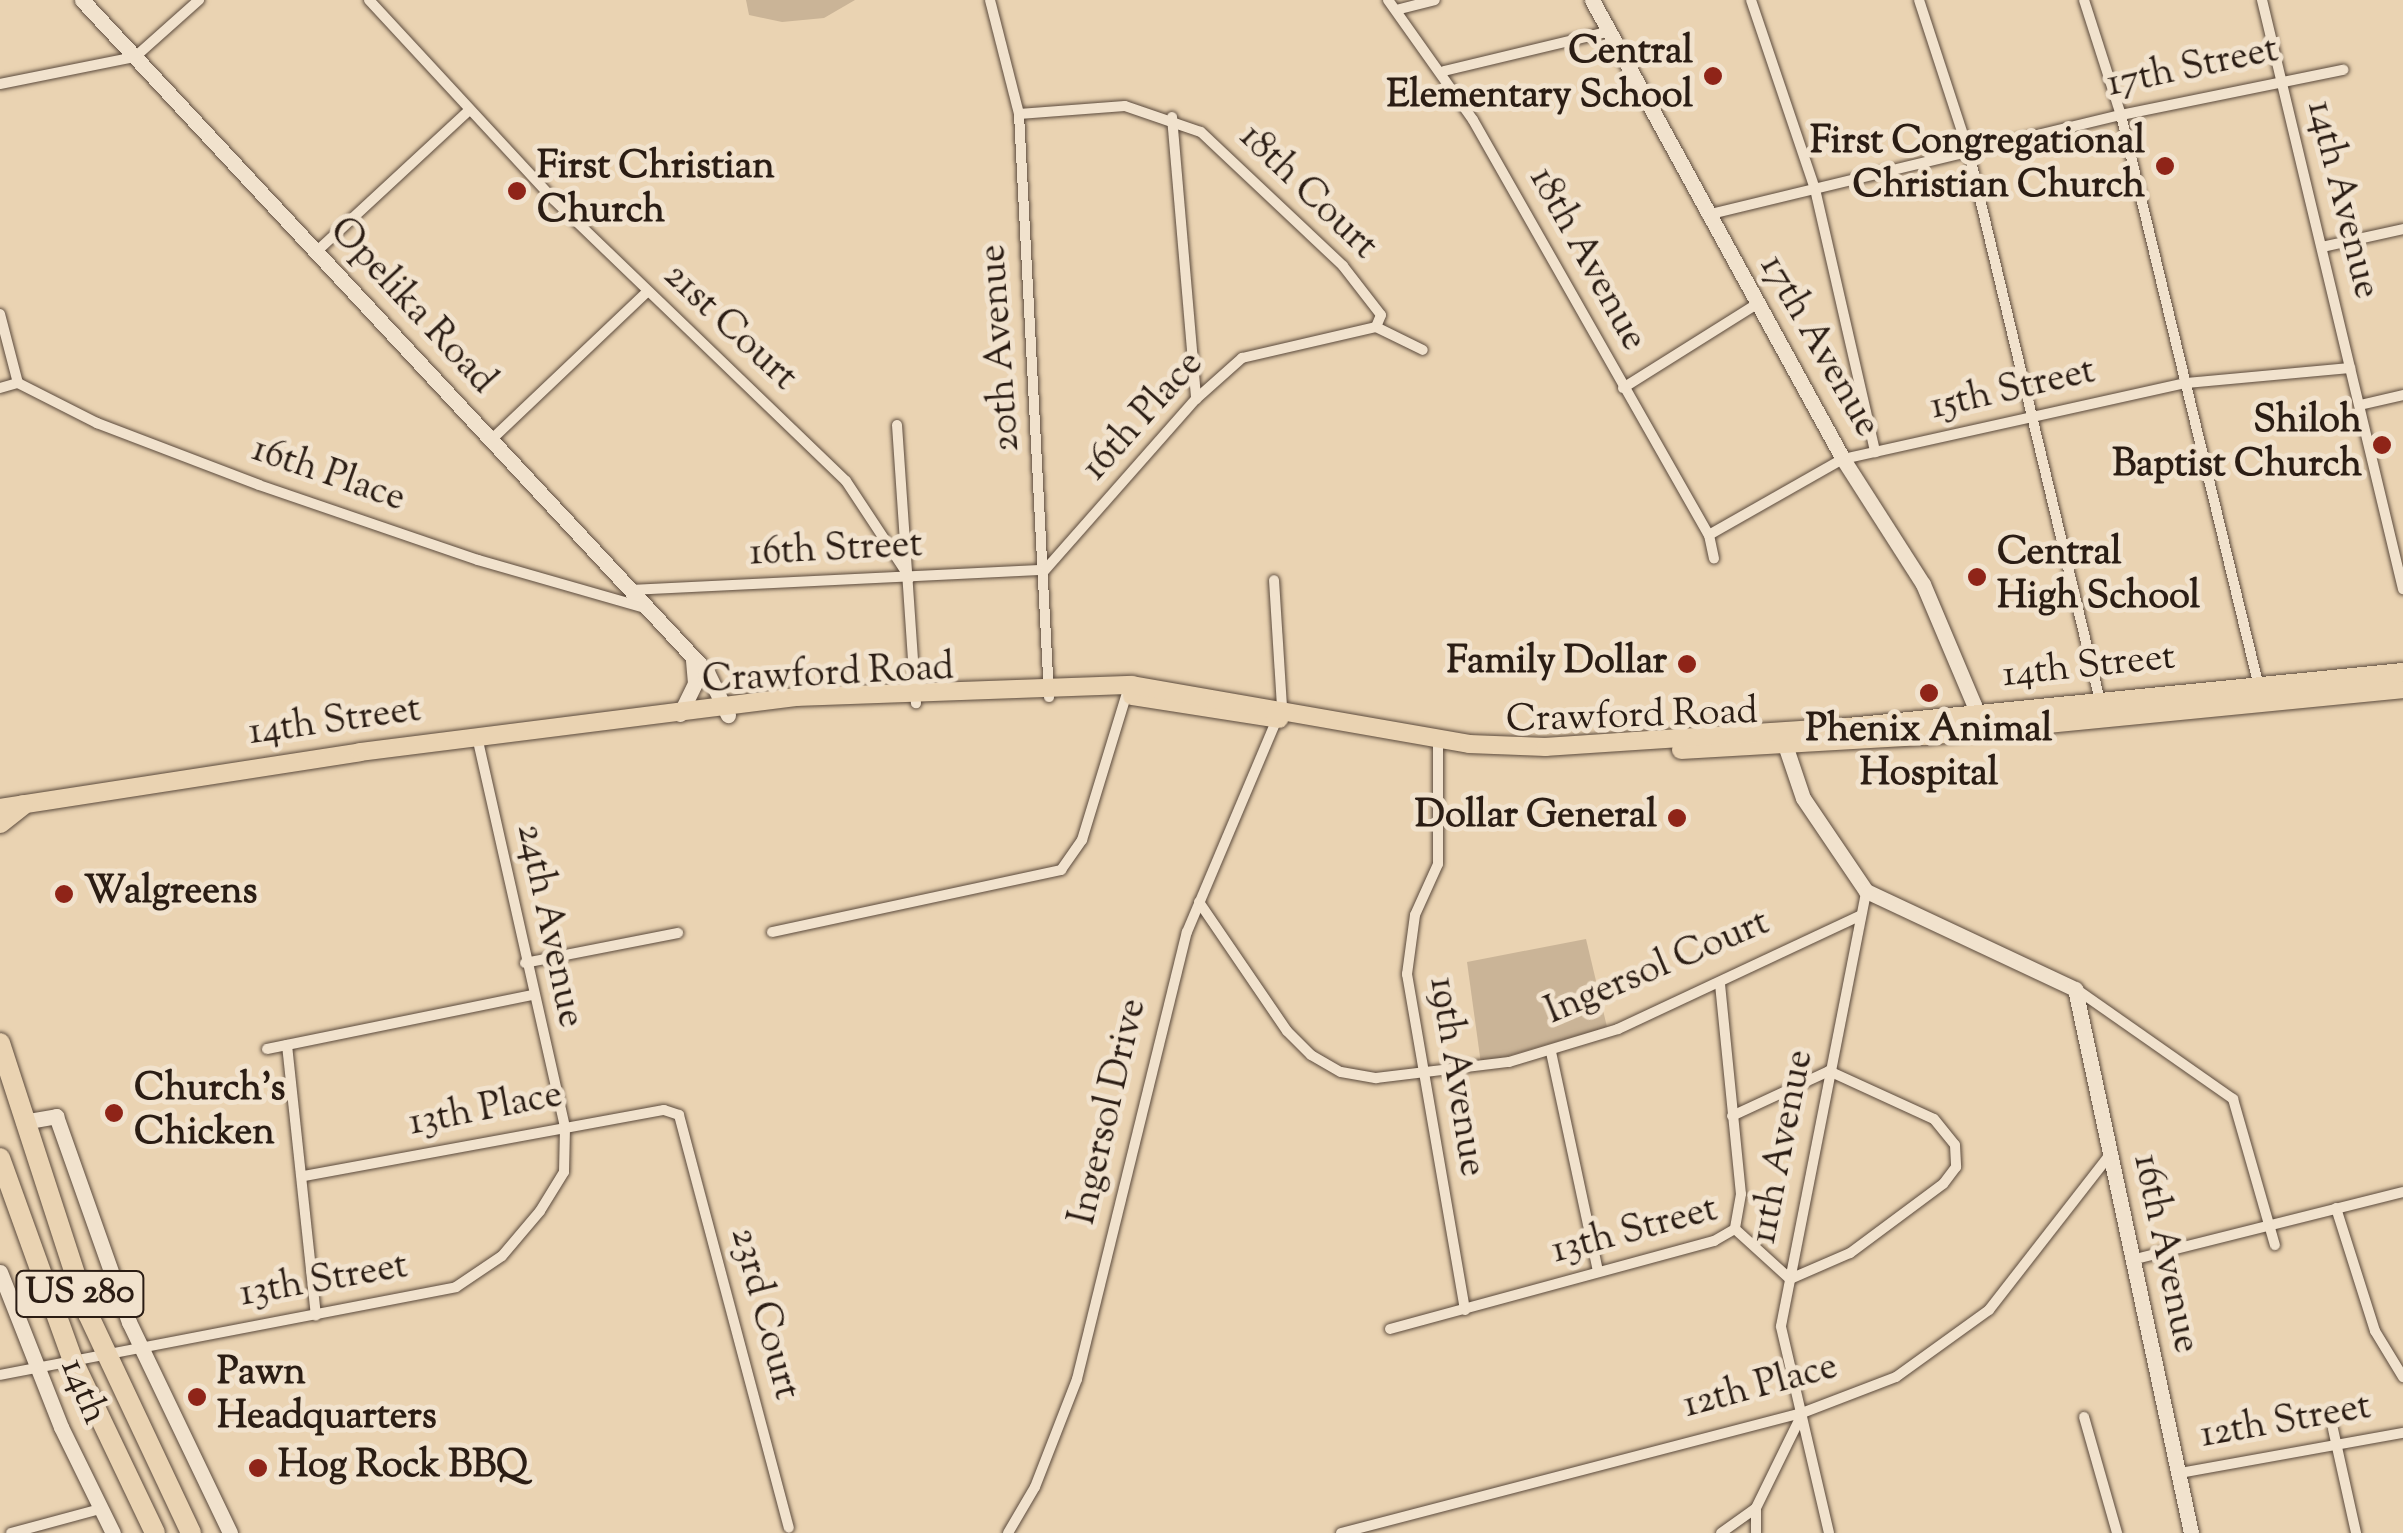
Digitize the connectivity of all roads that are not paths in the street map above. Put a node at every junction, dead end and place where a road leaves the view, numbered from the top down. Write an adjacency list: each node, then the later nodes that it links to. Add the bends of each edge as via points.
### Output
1 (82, 0): 13 (street, Opelika Road)
2 (200, 0): 13 (street)
3 (369, 0): 18 (street, 21st Court)
4 (990, 0): 19 (street, 20th Avenue)
5 (1435, 0): 11 (street)
6 (1592, 0): 12 (street, 17th Avenue)
7 (1751, 0): 23 (street)
8 (1919, 0): 22 (street)
9 (2084, 0): 20 (street)
10 (2262, 0): 16 (street, 14th Avenue)
11 (1392, 5): 15 (street, 18th Avenue)
12 (1610, 31): 15 (street); 24 (street, 17th Avenue)
13 (135, 57): 17 (street); 27 (street, Opelika Road)
14 (2342, 70): 16 (street, 17th Street)
15 (1444, 71): 37 (street, 18th Avenue)
16 (2280, 82): 20 (street, 17th Street); 26 (street, 14th Avenue)
17 (0, 84)
18 (468, 111): 27 (street); 28 (street, 21st Court)
19 (1019, 114): 21 (street, 18th Court, via 1124,106); 48 (street, 20th Avenue)
20 (2121, 114): 22 (street, 17th Street); 35 (street)
21 (1172, 117): 31 (street, 18th Court, via 1218,146 1303,224 1374,303 1381,315); 39 (street)
22 (1969, 153): 23 (street, 17th Street); 41 (street)
23 (1815, 190): 24 (street, 17th Street); 44 (street)
24 (1707, 215): 29 (street, 17th Avenue)
25 (2403, 229): 26 (street)
26 (2322, 247): 33 (street, 14th Avenue)
27 (316, 252): 43 (street, Opelika Road)
28 (646, 292): 43 (street); 50 (street, 21st Court, via 846,481)
29 (1757, 304): 37 (street); 45 (street, 17th Avenue)
30 (0, 314): 34 (street)
31 (1376, 327): 32 (street); 39 (street, 16th Place, via 1242,358)
32 (1423, 350)
33 (2350, 368): 35 (street, 15th Street); 40 (street, 14th Avenue)
34 (18, 383): 36 (street); 54 (street, 16th Place, via 97,424 259,485 478,560)
35 (2186, 383): 41 (street, 15th Street); 58 (street)
36 (0, 388)
37 (1623, 388): 46 (street, 18th Avenue)
38 (2403, 395): 40 (street)
39 (1196, 399): 48 (street, 16th Place)
40 (2360, 405): 49 (street, 14th Avenue)
41 (2032, 417): 44 (street, 15th Street); 65 (street)
42 (897, 425): 50 (street)
43 (491, 440): 52 (street, Opelika Road)
44 (1876, 452): 45 (street, 15th Street)
45 (1844, 459): 46 (street, 15th Street); 69 (street, 17th Avenue, via 1923,584)
46 (1709, 535): 47 (street, 18th Avenue)
47 (1714, 558)
48 (1045, 570): 50 (street, 16th Street); 61 (street, 20th Avenue)
49 (2401, 572): 53 (street, 14th Avenue)
50 (910, 578): 52 (street, 16th Street); 62 (street)
51 (1274, 580): 67 (street)
52 (630, 590): 54 (street, Opelika Road)
53 (2403, 590)
54 (646, 608): 55 (street, Opelika Road)
55 (693, 658): 57 (street, Opelika Road); 66 (street, Opelika Road); 68 (street, via 695,683)
56 (2403, 672): 58 (main road, 14th Street)
57 (712, 679): 63 (street); 66 (street, Opelika Road)
58 (2258, 682): 64 (street); 65 (main road, 14th Street)
59 (2403, 689): 64 (main road, 14th Street)
60 (1128, 690): 61 (main road, Crawford Road); 67 (main road, Crawford Road); 77 (street)
61 (1049, 691): 62 (main road, Crawford Road)
62 (916, 697): 63 (main road, Crawford Road); 66 (main road, Crawford Road)
63 (756, 701): 66 (main road, Crawford Road)
64 (2263, 701): 65 (main road, 14th Street)
65 (2102, 708): 69 (main road, 14th Street)
66 (724, 709): 68 (main road, Crawford Road)
67 (1281, 713): 72 (main road, Crawford Road); 80 (street, Ingersol Drive)
68 (680, 714): 70 (main road, 14th Street)
69 (1974, 721): 71 (main road, 14th Street)
70 (477, 737): 74 (main road, 14th Street); 84 (street, 24th Avenue)
71 (1782, 738): 72 (main road, Crawford Road, via 1566,757); 79 (street, via 1803,798)
72 (1438, 744): 93 (street, 19th Avenue, via 1438,864 1415,915 1407,974)
73 (0, 796): 74 (highway)
74 (23, 805): 75 (main road, 14th Street); 76 (highway)
75 (0, 808)
76 (0, 823)
77 (1087, 824): 78 (street); 82 (street, via 1078,852 1062,870)
78 (1100, 826)
79 (1866, 892): 81 (street, 11th Avenue); 86 (street)
80 (1198, 902): 93 (street, Ingersol Court, via 1287,1031 1311,1055 1341,1072); 133 (street, Ingersol Drive, via 1170,988 1076,1379 1035,1487)
81 (1861, 915): 85 (street, Ingersol Court); 92 (street, 11th Avenue)
82 (772, 932)
83 (678, 933): 84 (street)
84 (525, 962): 87 (street, 24th Avenue)
85 (1720, 984): 91 (street, Ingersol Court); 95 (street)
86 (2075, 989): 98 (street, 16th Avenue); 103 (street, via 2233,1099)
87 (532, 995): 89 (street); 97 (street, 24th Avenue)
88 (0, 1043): 96 (highway, US 280)
89 (287, 1045): 90 (street); 100 (street)
90 (266, 1049)
91 (1551, 1052): 93 (street, Ingersol Court); 107 (street)
92 (1829, 1071): 95 (street); 109 (street, 11th Avenue); 109 (street, via 1934,1119 1957,1156 1943,1184 1898,1220 1850,1253)
93 (1422, 1077): 110 (street, 19th Avenue)
94 (679, 1115): 97 (street, 13th Place, via 664,1110); 127 (street, 23rd Court)
95 (1732, 1116): 104 (street, via 1742,1207)
96 (22, 1122): 113 (street, via 56,1116); 114 (highway, US 280)
97 (565, 1127): 100 (street, 13th Place); 111 (street, 13th Street, via 567,1161 559,1182 502,1256 476,1277 456,1287)
98 (2109, 1156): 106 (street, 16th Avenue); 119 (street, 12th Place, via 1989,1310 1896,1377)
99 (0, 1158): 115 (highway, US 280)
100 (304, 1176): 111 (street)
101 (2403, 1192): 102 (street)
102 (2336, 1208): 103 (street); 118 (street, via 2375,1331)
103 (2272, 1224): 105 (street); 106 (street)
104 (1735, 1229): 107 (street, 13th Street, via 1714,1241); 109 (street, 13th Street)
105 (2276, 1244)
106 (2132, 1260): 124 (street, 16th Avenue)
107 (1598, 1271): 110 (street, 13th Street)
108 (0, 1272): 116 (street, 14th)
109 (1790, 1280): 119 (street, 11th Avenue, via 1781,1326)
110 (1465, 1310): 112 (street, 13th Street)
111 (316, 1315): 113 (street, 13th Street)
112 (1390, 1329)
113 (141, 1349): 114 (street, 13th Street); 132 (street)
114 (106, 1356): 115 (street, 13th Street); 131 (highway, US 280)
115 (74, 1363): 116 (street, 13th Street); 130 (highway, US 280)
116 (38, 1369): 117 (street, 13th Street); 126 (street, 14th)
117 (0, 1375)
118 (2403, 1377)
119 (1802, 1413): 125 (street); 134 (street, 12th Place); 137 (street)
120 (2084, 1417): 138 (street)
121 (2333, 1429): 123 (street)
122 (2403, 1433): 123 (street, 12th Street)
123 (2336, 1443): 124 (street, 12th Street); 140 (street)
124 (2180, 1473): 139 (street, 16th Avenue)
125 (1756, 1508): 135 (street); 136 (street)
126 (100, 1509): 128 (street); 129 (street, 14th)
127 (790, 1528)
128 (11, 1533)
129 (113, 1533)
130 (155, 1533)
131 (191, 1533)
132 (230, 1533)
133 (1008, 1533)
134 (1340, 1533)
135 (1720, 1533)
136 (1756, 1533)
137 (1829, 1533)
138 (2117, 1533)
139 (2191, 1533)
140 (2356, 1533)

